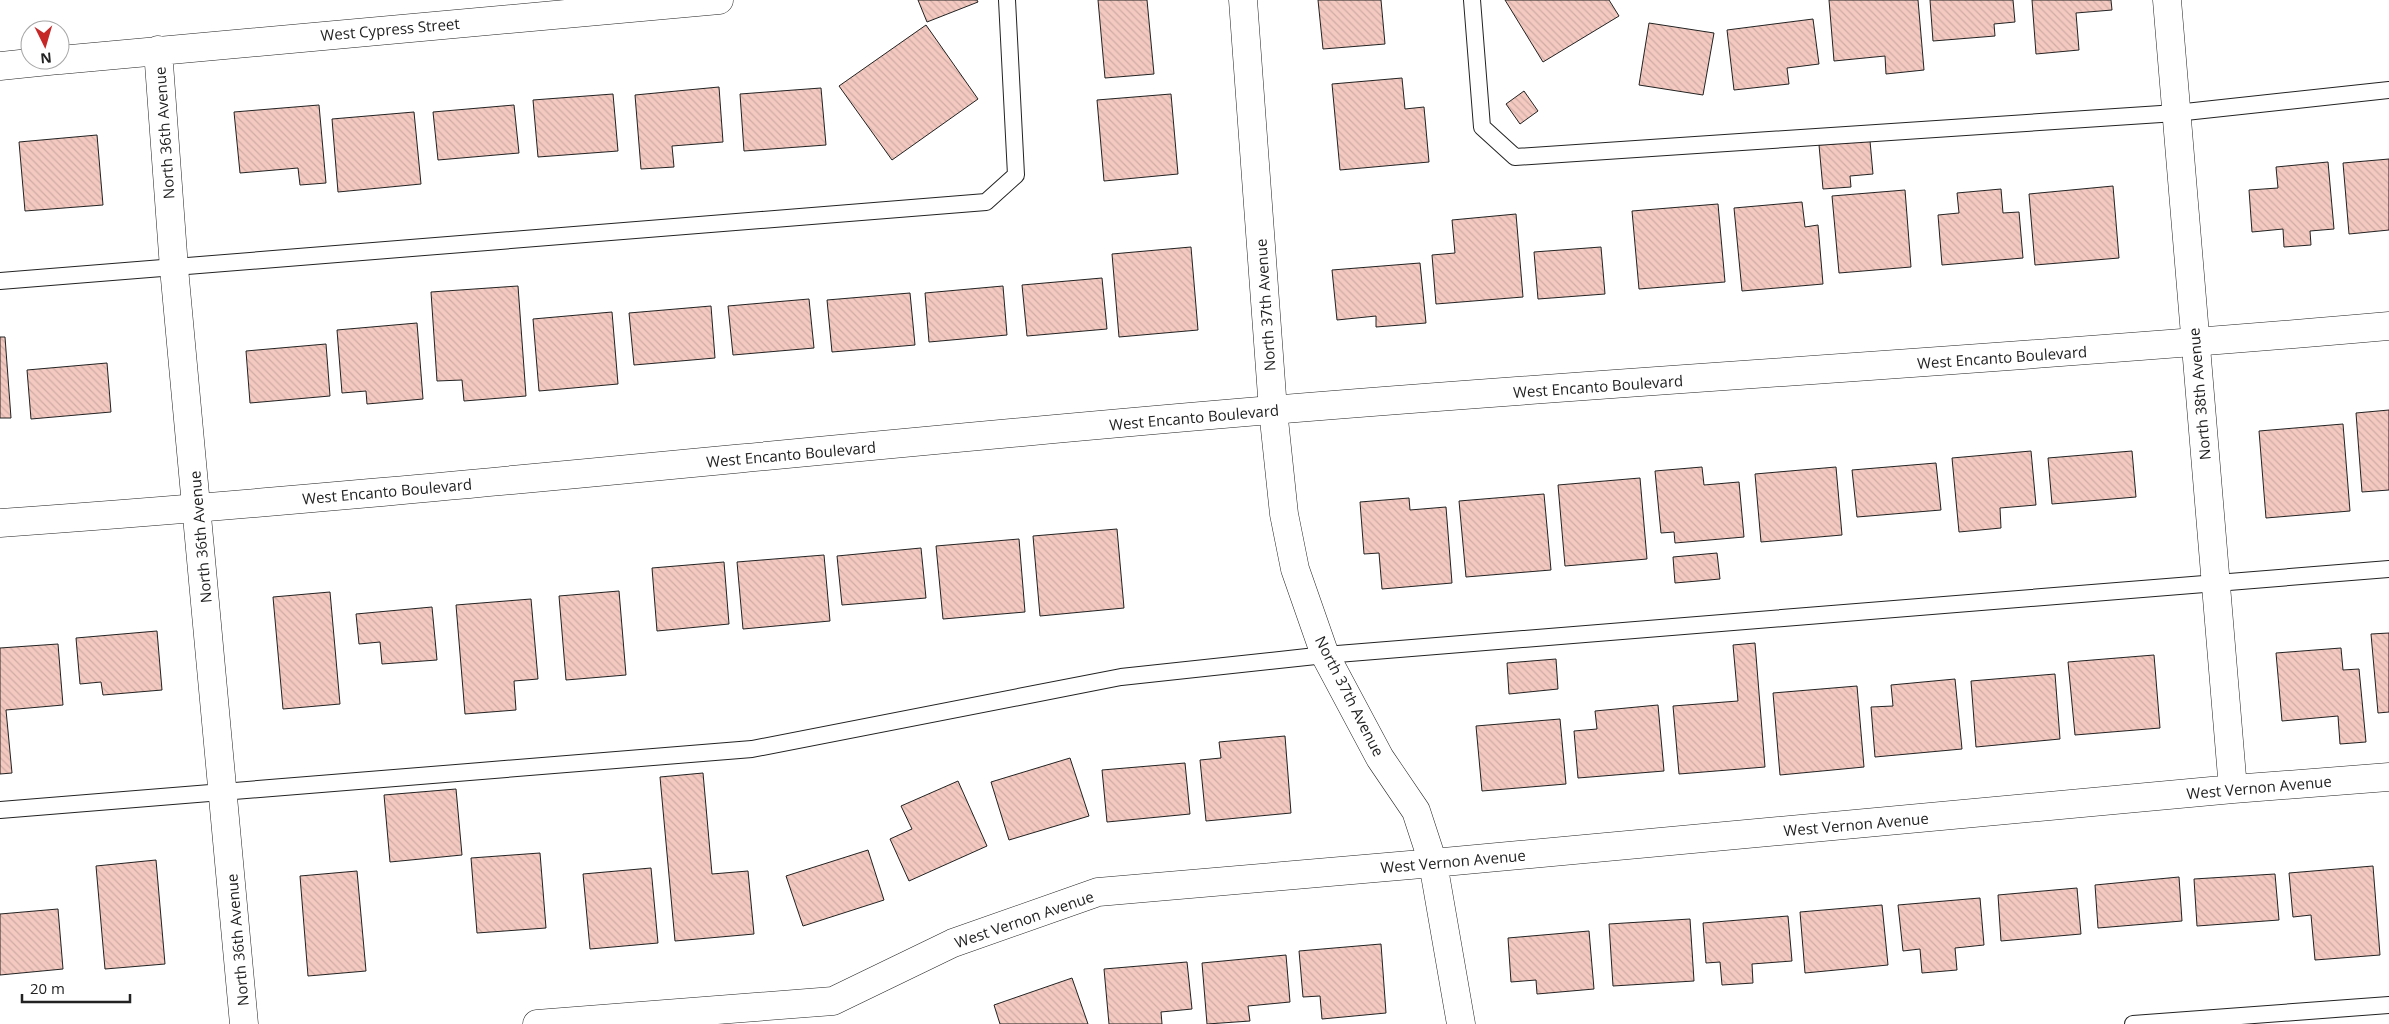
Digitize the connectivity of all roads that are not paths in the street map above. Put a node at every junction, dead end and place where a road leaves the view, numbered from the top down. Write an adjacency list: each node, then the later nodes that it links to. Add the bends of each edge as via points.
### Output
1 (719, 0): 6 (street, West Cypress Street)
2 (1007, 0): 12 (lane, via 1016,176 986,202)
3 (1243, 0): 16 (street, North 37th Avenue)
4 (1472, 0): 11 (lane, via 1482,127 1515,157)
5 (2166, 0): 11 (street, North 38th Avenue)
6 (158, 50): 7 (street, West Cypress Street); 12 (street, North 36th Avenue)
7 (70, 59)
8 (20, 64): 9 (street, West Cypress Street)
9 (0, 66)
10 (2389, 90): 11 (lane)
11 (2176, 113): 15 (street, North 38th Avenue)
12 (174, 268): 13 (lane); 17 (street, North 36th Avenue)
13 (0, 281)
14 (2389, 326): 15 (street, West Encanto Boulevard)
15 (2195, 343): 16 (street, West Encanto Boulevard); 20 (street, North 38th Avenue)
16 (1273, 410): 17 (street, West Encanto Boulevard); 21 (street, North 37th Avenue, via 1284,514 1296,570)
17 (197, 509): 18 (street, West Encanto Boulevard); 24 (street, North 36th Avenue)
18 (0, 523)
19 (2389, 569): 20 (lane)
20 (2216, 583): 21 (lane); 23 (street, North 38th Avenue)
21 (1326, 655): 24 (lane, via 1122,677 752,749); 26 (street, North 37th Avenue, via 1380,758 1416,811)
22 (2389, 777): 23 (street, West Vernon Avenue)
23 (2232, 789): 26 (street, West Vernon Avenue)
24 (224, 790): 25 (lane); 28 (street, North 36th Avenue)
25 (0, 810)
26 (1433, 864): 29 (street, West Vernon Avenue, via 1098,892 953,943 833,1001); 30 (street, North 37th Avenue)
27 (2389, 1005): 31 (lane)
28 (244, 1024)
29 (537, 1024)
30 (1461, 1024)
31 (2133, 1024)

